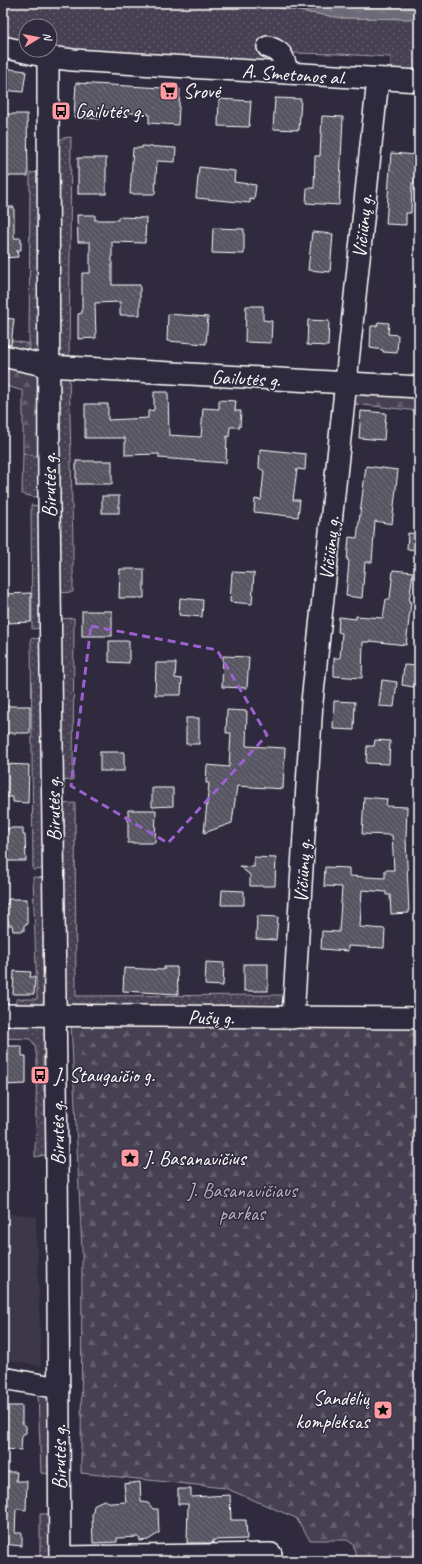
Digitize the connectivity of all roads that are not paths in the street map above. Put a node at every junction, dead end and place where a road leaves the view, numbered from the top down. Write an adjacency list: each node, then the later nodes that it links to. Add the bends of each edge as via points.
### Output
1 (3, 47): 3 (street, A. Smetonos al.)
2 (268, 47): 6 (street, via 279,51)
3 (18, 50)
4 (48, 58): 10 (street, Birutės g.)
5 (58, 58): 6 (street, A. Smetonos al.)
6 (288, 73): 7 (street, A. Smetonos al.)
7 (378, 79): 8 (street, A. Smetonos al.); 11 (street, Vičiūnų g.)
8 (419, 81)
9 (3, 356): 10 (street, Gailutės g.)
10 (48, 366): 11 (street, Gailutės g.); 14 (street, Birutės g.)
11 (346, 384): 12 (street, Gailutės g.); 15 (street, Vičiūnų g., via 312,702)
12 (419, 387)
13 (3, 1015): 14 (street, Pušų g.)
14 (55, 1016): 15 (street, Pušų g.); 18 (street, Birutės g.)
15 (294, 1018): 16 (street, Pušų g.)
16 (419, 1018)
17 (3, 1378): 18 (street)
18 (59, 1388): 20 (street, Birutės g.)
19 (271, 1554): 20 (street)
20 (60, 1559)

